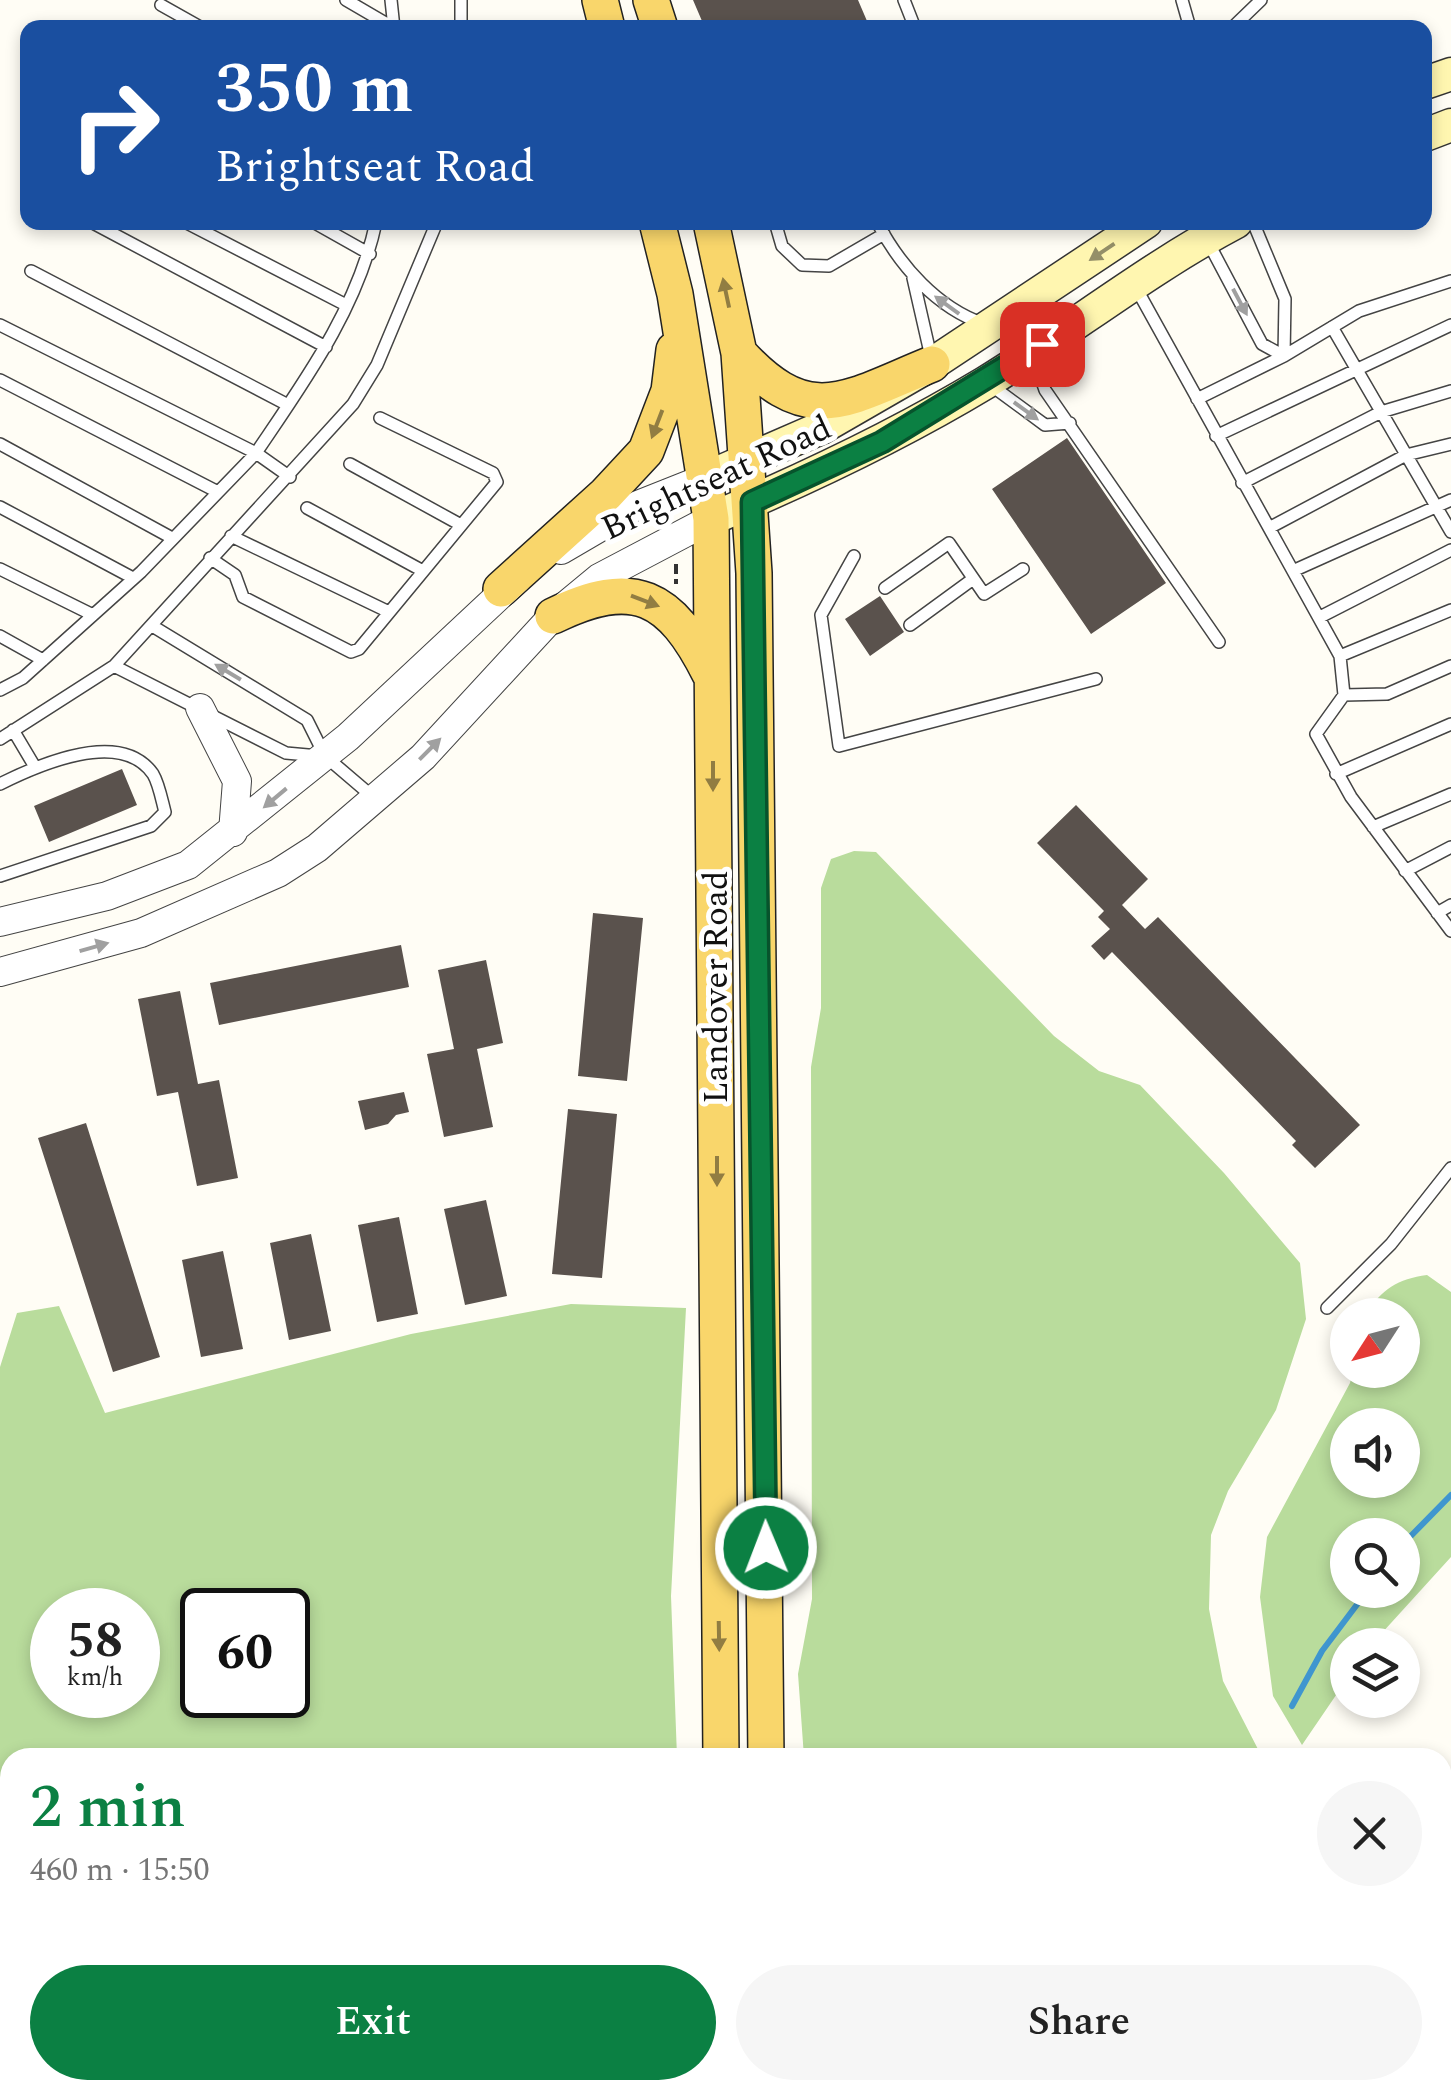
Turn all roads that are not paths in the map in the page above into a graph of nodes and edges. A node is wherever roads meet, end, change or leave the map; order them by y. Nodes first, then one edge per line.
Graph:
1 (346, 0) edge
2 (1261, 0) edge
3 (161, 5) dead end
4 (188, 20) edge
5 (380, 20) edge
6 (1240, 20) edge
7 (106, 230) edge
8 (201, 230) edge
9 (327, 230) edge
10 (374, 230) edge
11 (433, 230) edge
12 (659, 230) edge
13 (713, 230) edge
14 (777, 230) edge
15 (878, 230) edge
16 (882, 230) edge
17 (1134, 230) edge
18 (1223, 230) edge
19 (1229, 230) edge
20 (1230, 230) edge
21 (370, 254) junction
22 (31, 271) dead end
23 (912, 274) junction
24 (1451, 281) edge
25 (1133, 283) junction
26 (675, 294) junction
27 (346, 305) junction
28 (0, 325) edge
29 (1451, 325) edge
30 (989, 326) junction
31 (1332, 328) junction
32 (326, 348) junction
33 (1032, 352) junction
34 (739, 353) junction
35 (1284, 356) junction
36 (932, 364) junction
37 (1356, 368) junction
38 (0, 380) edge
39 (987, 382) junction
40 (1451, 391) edge
41 (1196, 399) junction
42 (288, 405) junction
43 (1381, 412) junction
44 (380, 418) dead end
45 (1070, 423) junction
46 (1216, 436) junction
47 (0, 444) edge
48 (1451, 444) edge
49 (256, 453) junction
50 (1406, 455) junction
51 (749, 459) junction
52 (350, 464) dead end
53 (290, 477) junction
54 (706, 478) junction
55 (1242, 483) junction
56 (216, 490) junction
57 (1451, 500) edge
58 (752, 502) junction
59 (1436, 506) junction
60 (0, 507) edge
61 (308, 508) dead end
62 (712, 519) junction
63 (461, 525) junction
64 (1270, 528) junction
65 (1451, 532) edge
66 (231, 536) junction
67 (172, 538) junction
68 (1451, 550) edge
69 (854, 556) dead end
70 (210, 558) junction
71 (0, 568) edge
72 (1022, 569) dead end
73 (1294, 570) junction
74 (423, 571) junction
75 (133, 578) junction
76 (973, 579) junction
77 (885, 588) dead end
78 (501, 590) junction
79 (1451, 610) edge
80 (389, 612) junction
81 (92, 615) junction
82 (554, 616) junction
83 (1320, 617) junction
84 (910, 624) dead end
85 (154, 627) junction
86 (0, 636) edge
87 (1219, 642) dead end
88 (1340, 656) junction
89 (43, 660) junction
90 (114, 666) junction
91 (1451, 666) edge
92 (713, 678) junction
93 (1096, 679) dead end
94 (0, 690) edge
95 (1344, 695) junction
96 (200, 708) junction
97 (1451, 724) edge
98 (13, 730) junction
99 (0, 739) edge
100 (325, 756) junction
101 (35, 767) junction
102 (1336, 774) junction
103 (0, 784) edge
104 (1451, 794) edge
105 (377, 800) junction
106 (1373, 827) junction
107 (233, 832) junction
108 (1451, 847) edge
109 (1405, 870) junction
110 (0, 876) edge
111 (1451, 905) edge
112 (1437, 913) junction
113 (0, 922) edge
114 (1451, 931) edge
115 (0, 972) edge
116 (1451, 1168) edge
117 (1326, 1308) dead end
118 (720, 1748) edge
119 (766, 1748) edge

1 - 5 lane
2 - 6 lane
3 - 4 lane
7 - 32 lane
8 - 27 lane
9 - 21 lane
10 - 21 lane
11 - 53 lane
12 - 26 main road, Landover Road
34 -> 13 main road, Landover Road
14 - 15 lane
16 - 23 lane
17 -> 30 main road, Brightseat Road
18 - 25 main road, Brightseat Road
19 -> 35 lane
20 - 35 lane
21 - 27 lane
22 - 42 lane
30 -> 23 lane
23 - 36 lane
24 - 31 lane
25 - 33 main road, Brightseat Road
25 - 41 lane
26 - 54 main road, Landover Road
26 -> 78 main road
27 - 32 lane
28 - 49 lane
29 - 37 lane
30 - 36 main road, Brightseat Road
31 - 35 lane
31 - 37 lane
32 - 42 lane
33 - 39 main road, Brightseat Road
33 - 45 lane
34 - 36 main road
34 - 51 main road, Landover Road
35 - 41 lane
36 - 51 main road, Brightseat Road
37 - 43 lane
37 - 46 lane
38 - 56 lane
39 -> 45 lane
39 - 58 main road, Brightseat Road
40 - 43 lane
41 - 46 lane
42 - 49 lane
43 - 50 lane
43 - 55 lane
44 - 63 lane
45 - 87 lane
46 - 55 lane
47 - 67 lane
48 - 50 lane
49 - 53 lane
49 - 56 lane
50 - 59 lane
50 - 64 lane
51 - 54 main road, Brightseat Road
51 - 58 main road, Landover Road
52 - 63 lane
53 - 66 lane
54 - 62 main road, Landover Road
54 - 78 street, Brightseat Road
55 - 64 lane
56 - 67 lane
57 - 59 lane
58 - 62 main road, Brightseat Road
58 - 119 main road, Landover Road
59 - 65 lane
59 - 73 lane
60 - 75 lane
61 - 74 lane
62 - 82 street, Brightseat Road
62 - 92 main road, Landover Road
63 - 74 lane
64 - 73 lane
66 - 70 lane
66 - 80 lane
67 - 75 lane
68 - 83 lane
69 - 93 lane
70 - 80 lane
70 - 85 lane
71 - 81 lane
72 - 76 lane
73 - 83 lane
74 - 80 lane
75 - 81 lane
76 - 77 lane
76 - 84 lane
78 - 100 street, Brightseat Road
79 - 88 lane
81 - 89 lane
82 -> 92 main road
105 -> 82 street, Brightseat Road
83 - 88 lane
85 - 90 lane
100 -> 85 lane
86 - 89 lane
88 - 95 lane
89 - 94 lane
90 - 96 lane
90 - 98 lane
91 - 95 lane
92 -> 118 main road, Landover Road
95 - 102 lane
96 - 100 lane
96 - 107 street
97 - 102 lane
98 - 99 lane
98 - 101 lane
100 - 105 lane
100 -> 107 street, Brightseat Road
101 - 103 lane
101 - 110 lane
102 - 106 lane
104 - 106 lane
115 -> 105 street, Brightseat Road
106 - 109 lane
107 - 113 street, Brightseat Road
108 - 109 lane
109 - 112 lane
111 - 112 lane
112 - 114 lane
116 - 117 lane

